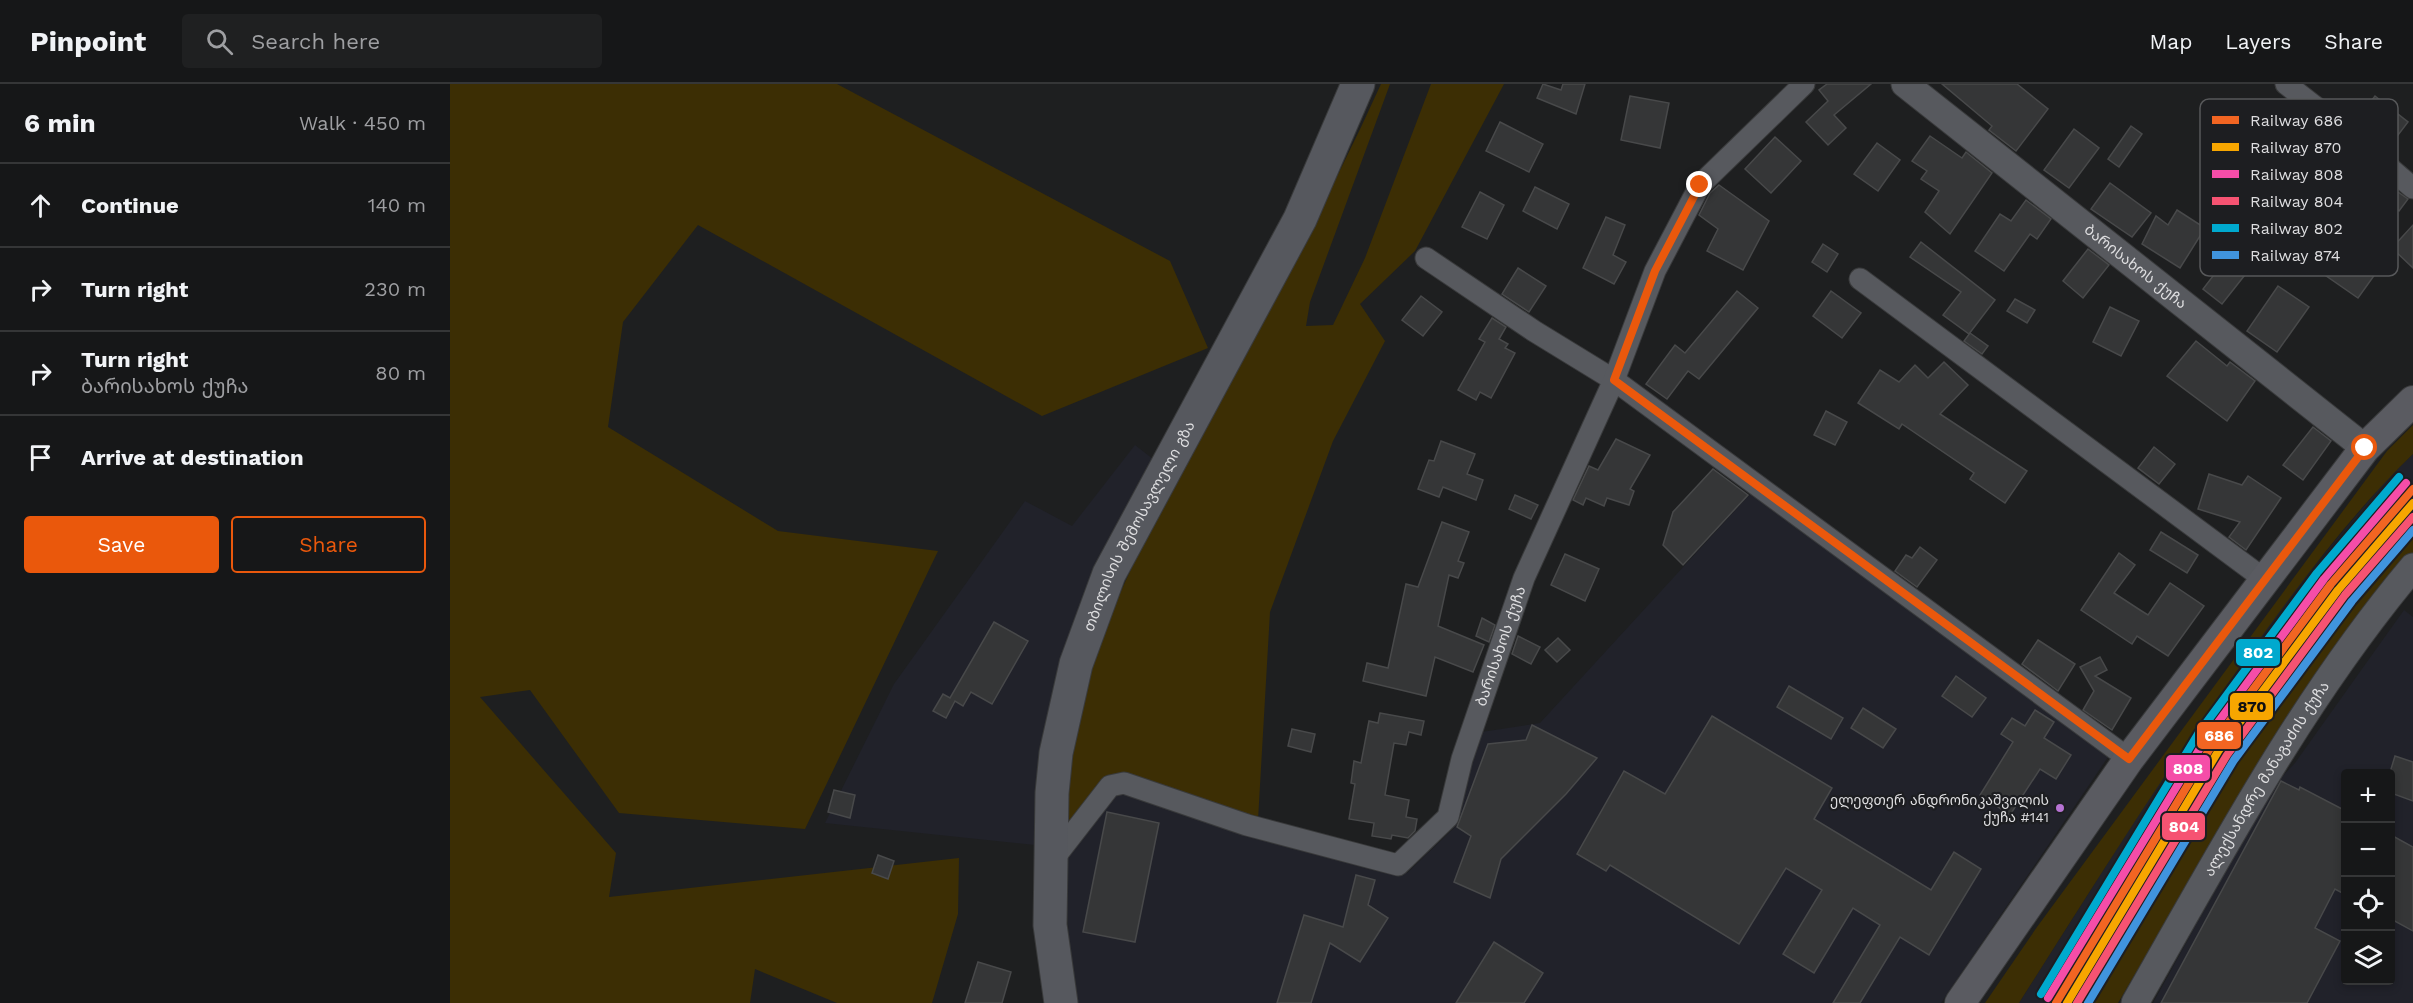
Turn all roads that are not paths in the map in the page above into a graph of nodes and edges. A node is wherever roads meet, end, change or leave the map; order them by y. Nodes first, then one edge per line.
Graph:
1 (1358, 84) edge
2 (1804, 84) edge
3 (1905, 84) edge
4 (2286, 84) edge
5 (2305, 99) edge
6 (2398, 175) edge
7 (2413, 188) edge
8 (1426, 258) dead end
9 (1860, 279) dead end
10 (1614, 380) junction
11 (2413, 401) edge
12 (2365, 448) junction
13 (2413, 567) edge
14 (2264, 579) junction
15 (2129, 759) junction
16 (1050, 864) junction
17 (1061, 1003) edge
18 (1960, 1003) edge
19 (2135, 1003) edge

1 - 16 highway, თბილისის შემოსავლელი გზა
2 - 10 street, ბარისახოს ქუჩა
3 - 12 street, ბარისახოს ქუჩა
4 - 5 street
6 - 7 street
8 - 10 street
9 - 14 street
10 - 15 street
10 - 16 street, ბარისახოს ქუჩა
11 - 12 main road
12 - 14 main road
13 - 19 street, ალექსანდრე მანაგაძის ქუჩა
14 - 15 main road
15 - 18 main road
16 - 17 highway, თბილისის შემოსავლელი გზა

